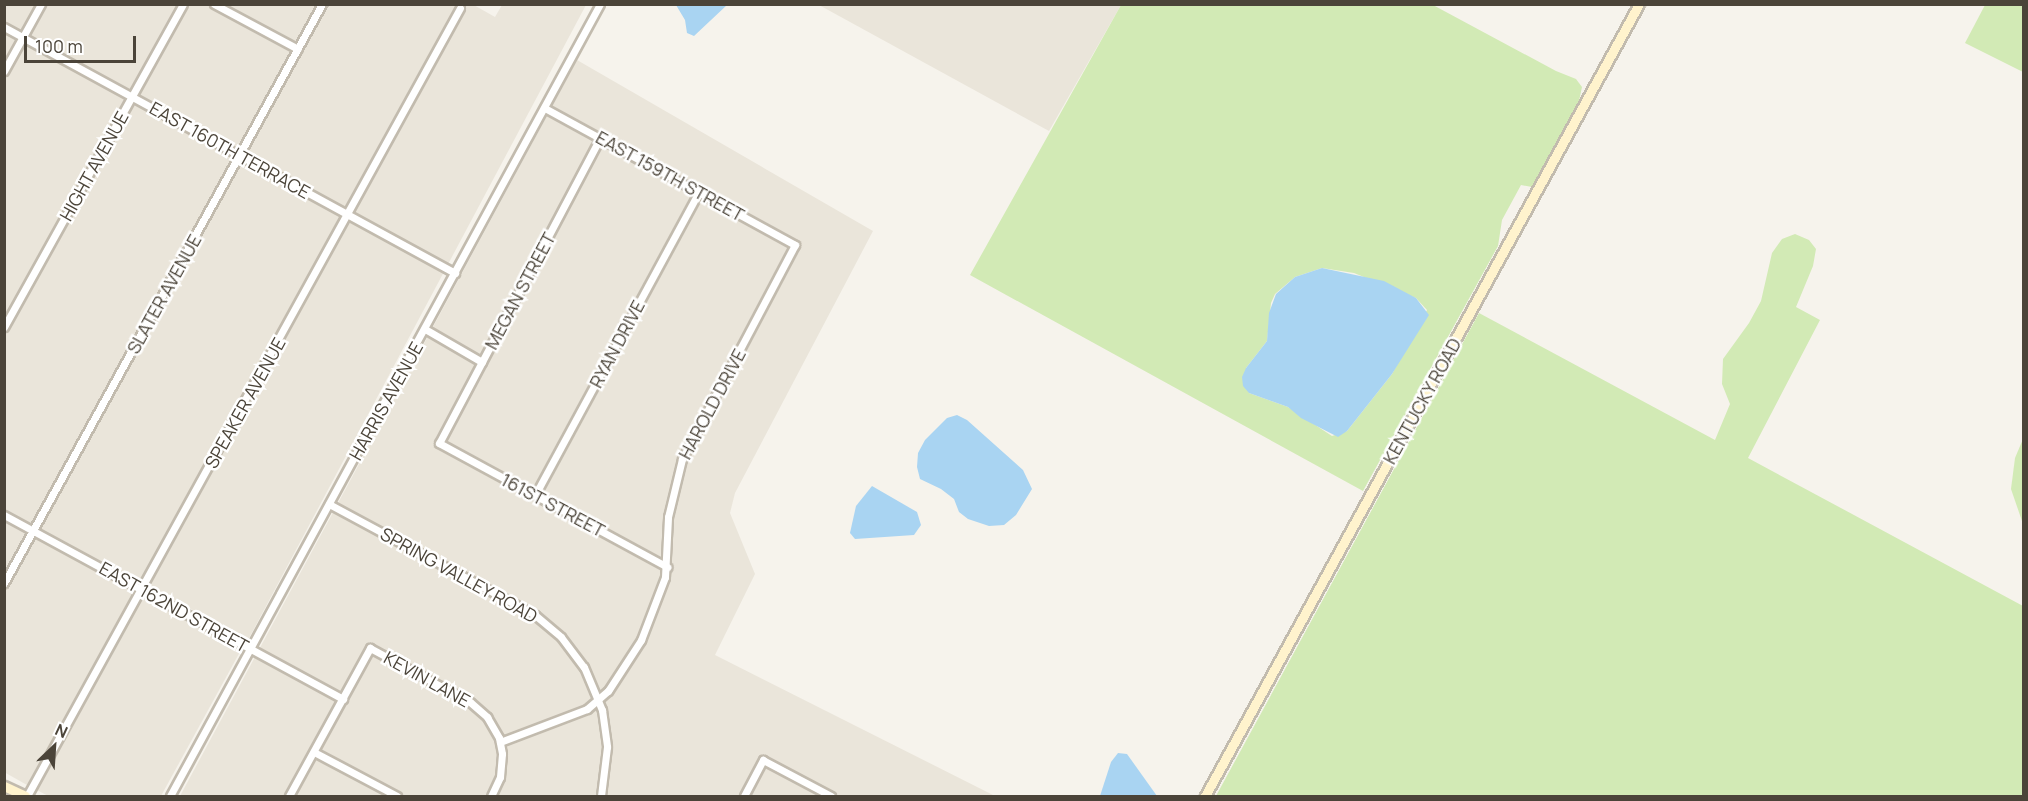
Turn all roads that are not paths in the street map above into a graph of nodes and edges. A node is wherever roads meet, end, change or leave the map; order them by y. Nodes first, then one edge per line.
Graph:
1 (41, 4) edge
2 (183, 4) edge
3 (214, 4) edge
4 (322, 4) edge
5 (600, 4) edge
6 (1639, 4) edge
7 (460, 8) dead end
8 (4, 27) edge
9 (23, 37) junction
10 (297, 50) junction
11 (4, 71) edge
12 (132, 96) junction
13 (545, 108) junction
14 (600, 138) junction
15 (240, 155) junction
16 (699, 192) junction
17 (348, 214) junction
18 (795, 244) joint
19 (455, 273) junction
20 (4, 327) edge
21 (424, 329) junction
22 (482, 362) junction
23 (439, 443) joint
24 (535, 495) junction
25 (329, 504) junction
26 (4, 515) edge
27 (34, 531) junction
28 (667, 567) junction
29 (4, 583) edge
30 (142, 590) junction
31 (251, 649) junction
32 (343, 699) junction
33 (599, 700) junction
34 (500, 742) junction
35 (314, 752) junction
36 (4, 786) edge
37 (26, 796) edge
38 (170, 796) edge
39 (289, 796) edge
40 (398, 796) edge
41 (491, 796) edge
42 (601, 796) edge
43 (744, 796) edge
44 (831, 796) edge
45 (1205, 796) edge

1 - 9 street
2 - 12 street, HIGHT AVENUE
3 - 10 street
4 - 10 street, SLATER AVENUE
5 - 13 street, HARRIS AVENUE
6 - 45 street, KENTUCKY ROAD
7 - 17 street, SPEAKER AVENUE
8 - 9 street, EAST 160TH TERRACE
9 - 11 street
9 - 12 street, EAST 160TH TERRACE
10 - 15 street, SLATER AVENUE
12 - 15 street, EAST 160TH TERRACE
12 - 20 street, HIGHT AVENUE
13 - 14 street, EAST 159TH STREET
13 - 19 street, HARRIS AVENUE
14 - 16 street, EAST 159TH STREET
14 - 22 street, MEGAN STREET
15 - 17 street, EAST 160TH TERRACE
15 - 27 street, SLATER AVENUE
16 - 18 street, EAST 159TH STREET
16 - 24 street, RYAN DRIVE
17 - 19 street, EAST 160TH TERRACE
17 - 30 street, SPEAKER AVENUE
18 - 28 street, HAROLD DRIVE
19 - 21 street, HARRIS AVENUE
21 - 22 street
21 - 25 street, HARRIS AVENUE
22 - 23 street, MEGAN STREET
23 - 24 street, 161ST STREET
24 - 28 street, 161ST STREET
25 - 31 street, HARRIS AVENUE
25 - 33 street, SPRING VALLEY ROAD
26 - 27 street, EAST 162ND STREET
27 - 29 street, SLATER AVENUE
27 - 30 street, EAST 162ND STREET
28 - 33 street, HAROLD DRIVE
30 - 31 street, EAST 162ND STREET
30 - 37 street, SPEAKER AVENUE
31 - 32 street, EAST 162ND STREET
31 - 38 street, HARRIS AVENUE
32 - 34 street, KEVIN LANE
32 - 35 street
33 - 34 street
33 - 42 street, SPRING VALLEY ROAD
34 - 41 street, KEVIN LANE
35 - 39 street
35 - 40 street
36 - 37 street
43 - 44 street

